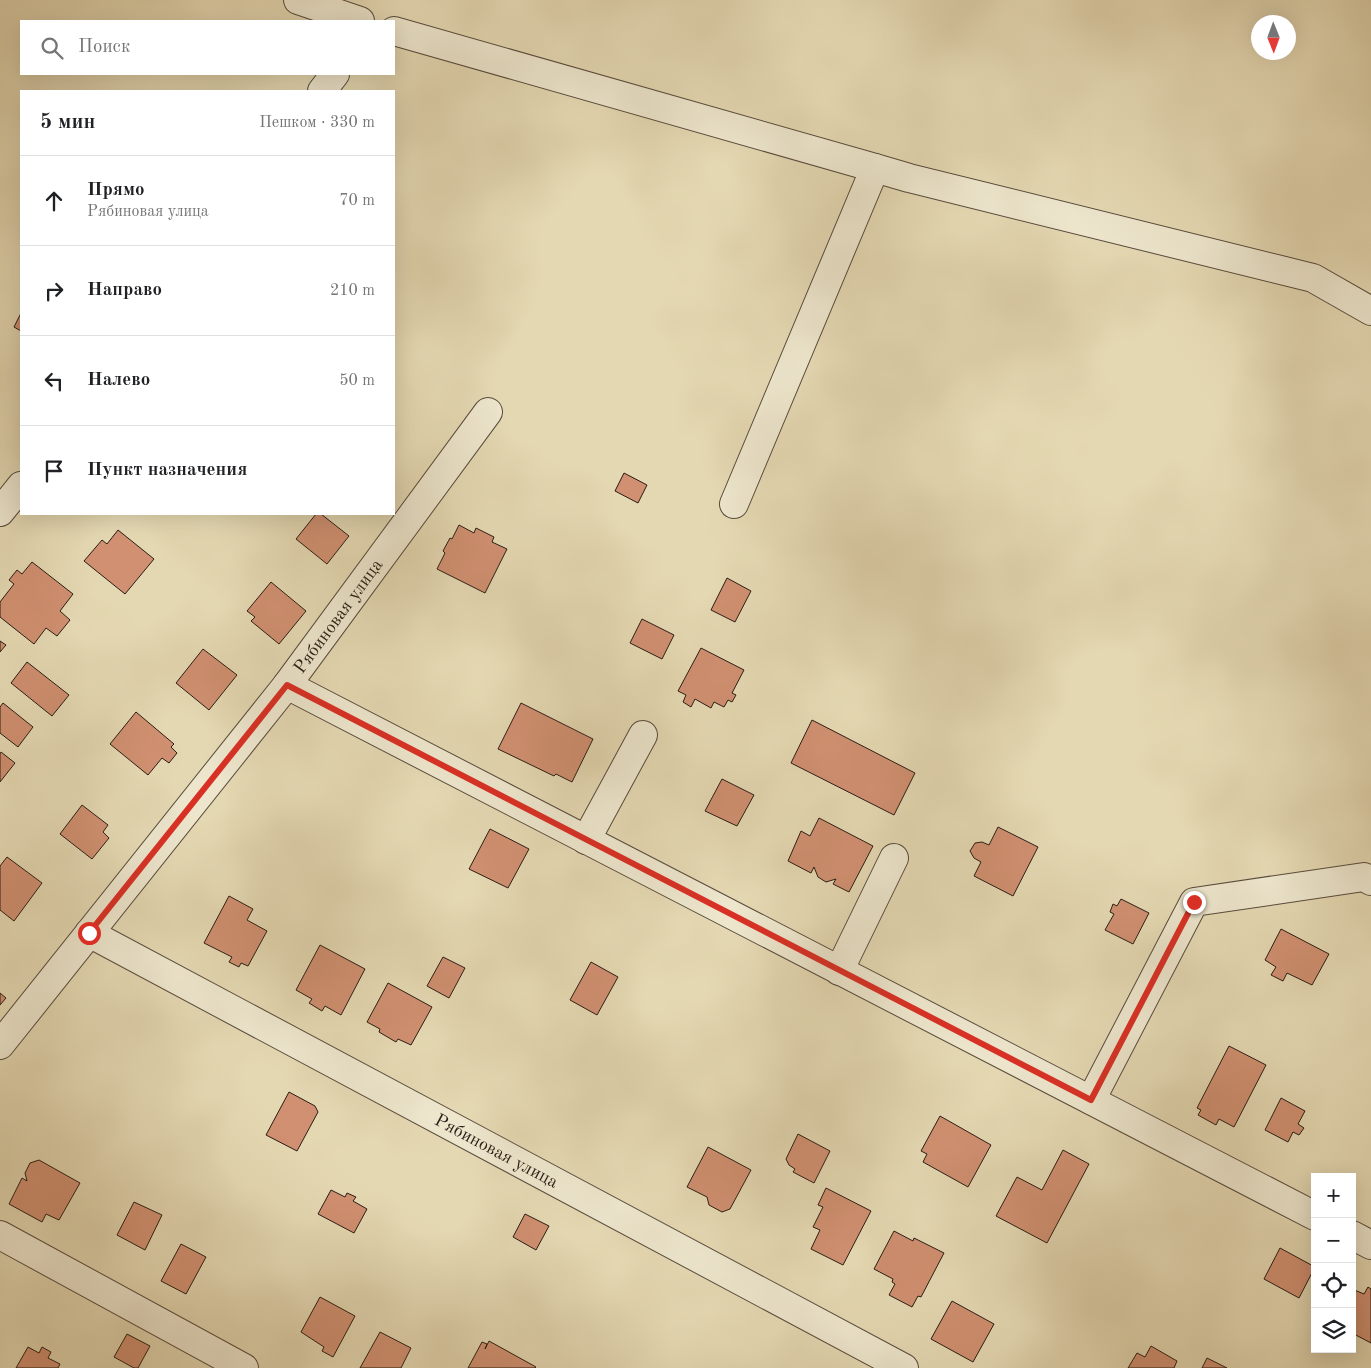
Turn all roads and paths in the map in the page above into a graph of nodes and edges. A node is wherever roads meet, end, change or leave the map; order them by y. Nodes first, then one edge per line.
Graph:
1 (298, 0) edge
2 (357, 20) edge
3 (395, 31) edge
4 (333, 75) edge
5 (323, 90) edge
6 (875, 168) junction
7 (1371, 311) edge
8 (488, 412) dead end
9 (20, 487) edge
10 (734, 504) dead end
11 (0, 512) edge
12 (287, 685) junction
13 (643, 735) dead end
14 (586, 840) junction
15 (894, 858) dead end
16 (1371, 881) edge
17 (89, 933) junction
18 (839, 971) junction
19 (0, 1045) edge
20 (1091, 1100) junction
21 (1311, 1214) edge
22 (0, 1235) edge
23 (1356, 1237) edge
24 (1371, 1245) edge
25 (244, 1368) edge
26 (904, 1368) edge

1 - 2 street
3 - 6 street
4 - 5 street
6 - 7 street
6 - 10 street
8 - 12 street, Рябиновая улица
9 - 11 street
12 - 14 street
12 - 17 street, Рябиновая улица
13 - 14 street
14 - 18 street
15 - 18 street
16 - 20 street
17 - 19 street, Рябиновая улица
17 - 26 street, Рябиновая улица
18 - 20 street
20 - 21 street
22 - 25 street
23 - 24 street

